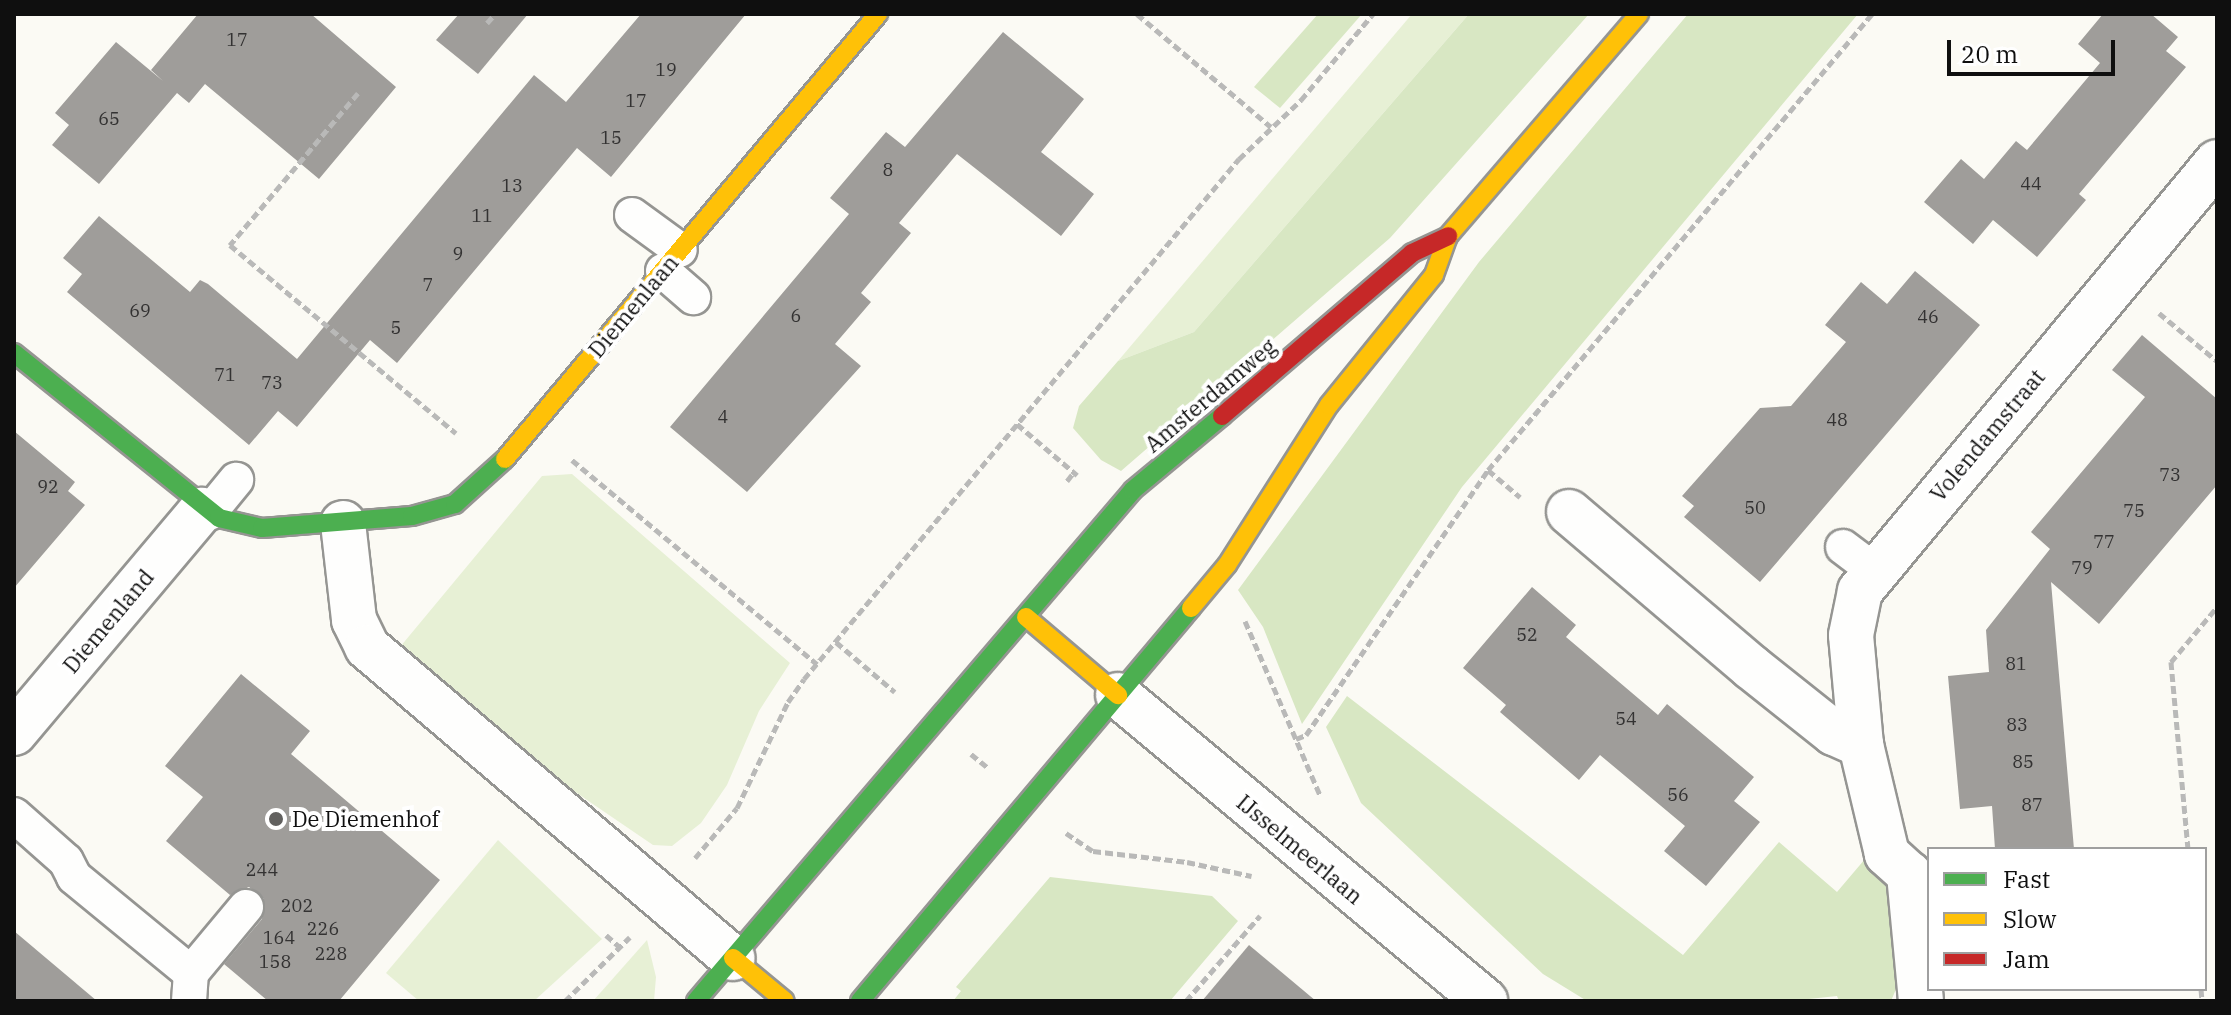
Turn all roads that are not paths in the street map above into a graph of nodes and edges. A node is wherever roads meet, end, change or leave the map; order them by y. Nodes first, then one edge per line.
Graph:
1 (878, 14) edge
2 (1639, 14) edge
3 (2217, 162) edge
4 (632, 215) dead end
5 (1448, 236) junction
6 (672, 260) junction
7 (693, 297) dead end
8 (14, 353) edge
9 (236, 480) dead end
10 (1549, 508) road end
11 (206, 512) junction
12 (343, 523) junction
13 (1026, 617) junction
14 (1118, 695) junction
15 (14, 733) edge
16 (1861, 745) junction
17 (14, 815) edge
18 (246, 907) dead end
19 (733, 958) junction
20 (190, 987) edge
21 (696, 1001) edge
22 (785, 1001) edge
23 (860, 1001) edge
24 (1485, 1001) edge
25 (1921, 1001) edge

1 - 6 main road, Diemenlaan
2 - 5 main road, Amsterdamweg
3 - 16 street, Volendamstraat
4 - 6 lane
5 - 13 main road, Amsterdamweg
5 - 14 main road, Amsterdamweg
6 - 7 lane
6 - 12 main road, Diemenlaan
8 - 11 main road, Diemenlaan
9 - 11 lane
10 - 16 street
11 - 12 main road, Diemenlaan
11 - 15 street, Diemenland
12 - 19 street
13 - 14 main road
13 - 19 main road, Amsterdamweg
14 - 23 main road, Amsterdamweg
14 - 24 street, IJsselmeerlaan
16 - 25 street, Volendamstraat
17 - 20 lane
18 - 20 lane
19 - 21 main road, Amsterdamweg
19 - 22 main road

